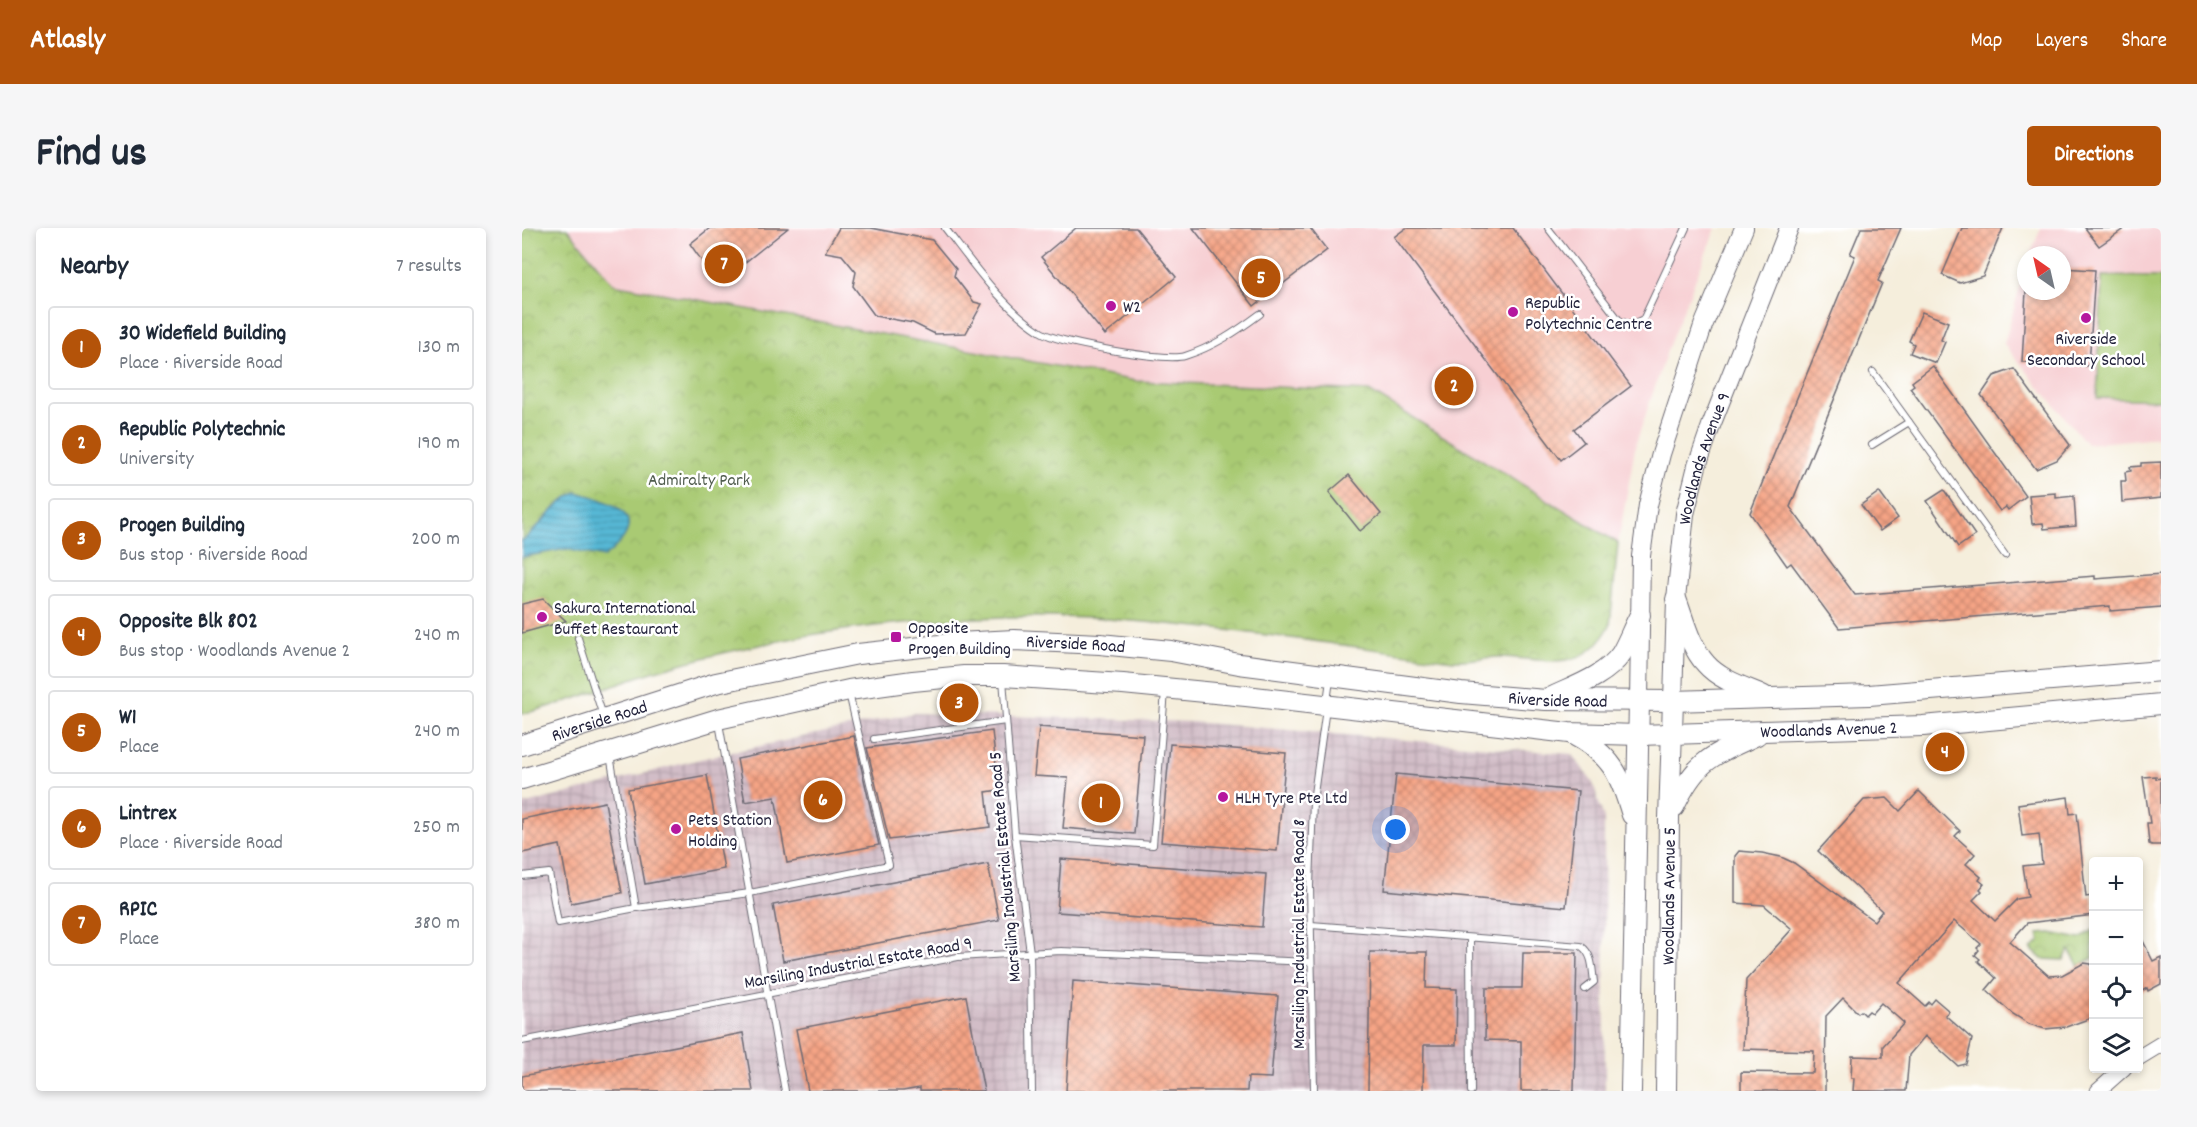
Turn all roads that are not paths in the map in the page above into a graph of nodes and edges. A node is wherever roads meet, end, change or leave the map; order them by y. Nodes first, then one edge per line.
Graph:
1 (945, 228) edge
2 (1548, 228) edge
3 (1686, 228) edge
4 (1744, 228) edge
5 (1789, 228) edge
6 (1260, 314) dead end
7 (1873, 372) dead end
8 (1909, 422) junction
9 (1872, 445) dead end
10 (2005, 555) dead end
11 (1676, 599) junction
12 (1640, 615) junction
13 (578, 638) dead end
14 (2161, 671) edge
15 (1003, 675) junction
16 (1331, 676) junction
17 (1165, 689) junction
18 (849, 690) junction
19 (1771, 699) junction
20 (1546, 700) junction
21 (1673, 701) junction
22 (1639, 702) junction
23 (2161, 704) edge
24 (1326, 706) junction
25 (604, 719) junction
26 (718, 719) junction
27 (1006, 721) junction
28 (1765, 731) junction
29 (1569, 733) junction
30 (1639, 735) junction
31 (1672, 735) junction
32 (874, 739) dead end
33 (522, 745) edge
34 (610, 751) junction
35 (522, 779) edge
36 (1669, 818) junction
37 (1638, 832) junction
38 (1015, 835) junction
39 (522, 876) edge
40 (750, 893) junction
41 (636, 908) junction
42 (1311, 925) junction
43 (1470, 938) junction
44 (1030, 953) junction
45 (1311, 962) junction
46 (1585, 989) dead end
47 (769, 993) junction
48 (522, 1041) edge
49 (2161, 1044) edge
50 (2143, 1055) edge
51 (2118, 1073) edge
52 (785, 1091) edge
53 (1032, 1091) edge
54 (1314, 1091) edge
55 (1471, 1091) edge
56 (1631, 1091) edge
57 (1666, 1091) edge
58 (2098, 1091) edge

1 - 6 lane
2 - 3 lane
4 - 12 main road
5 - 11 main road, Woodlands Avenue 9
7 - 8 lane
8 - 9 lane
8 - 10 lane
11 - 19 main road
11 - 21 main road, Woodlands Avenue 9
12 - 20 main road
12 - 22 main road
13 - 25 lane
14 - 19 main road, Woodlands Avenue 2
15 - 17 main road, Riverside Road
15 - 18 main road, Riverside Road
15 - 27 lane, Marsiling Industrial Estate Road 5
16 - 20 main road, Riverside Road
16 - 24 lane, Marsiling Industrial Estate Road 8
16 - 25 main road, Riverside Road
17 - 24 main road, Riverside Road
17 - 38 lane
18 - 26 main road, Riverside Road
18 - 40 lane
19 - 21 main road, Woodlands Avenue 2
20 - 22 main road, Riverside Road
21 - 22 main road, Woodlands Avenue 2
21 - 31 main road, Woodlands Avenue 5
22 - 30 main road, Woodlands Avenue 5
23 - 28 main road, Woodlands Avenue 2
24 - 29 main road, Riverside Road
24 - 42 lane, Marsiling Industrial Estate Road 8
25 - 33 main road, Riverside Road
26 - 34 main road, Riverside Road
26 - 40 lane
27 - 32 lane
27 - 38 lane, Marsiling Industrial Estate Road 5
28 - 31 main road, Woodlands Avenue 2
28 - 36 main road
29 - 30 main road, Riverside Road
29 - 37 main road
30 - 31 main road, Woodlands Avenue 2
30 - 37 main road, Woodlands Avenue 5
31 - 36 main road, Woodlands Avenue 5
34 - 35 main road, Riverside Road
34 - 41 lane
36 - 57 main road, Woodlands Avenue 5
37 - 56 main road, Woodlands Avenue 5
38 - 44 lane, Marsiling Industrial Estate Road 5
39 - 41 lane
40 - 41 lane
40 - 47 lane
42 - 43 lane
42 - 45 lane, Marsiling Industrial Estate Road 8
43 - 46 lane
43 - 55 lane
44 - 45 lane, Marsiling Industrial Estate Road 9
44 - 47 lane, Marsiling Industrial Estate Road 9
44 - 53 lane, Marsiling Industrial Estate Road 5
45 - 54 lane, Marsiling Industrial Estate Road 8
47 - 48 lane, Marsiling Industrial Estate Road 9
47 - 52 lane
49 - 50 street
51 - 58 street

